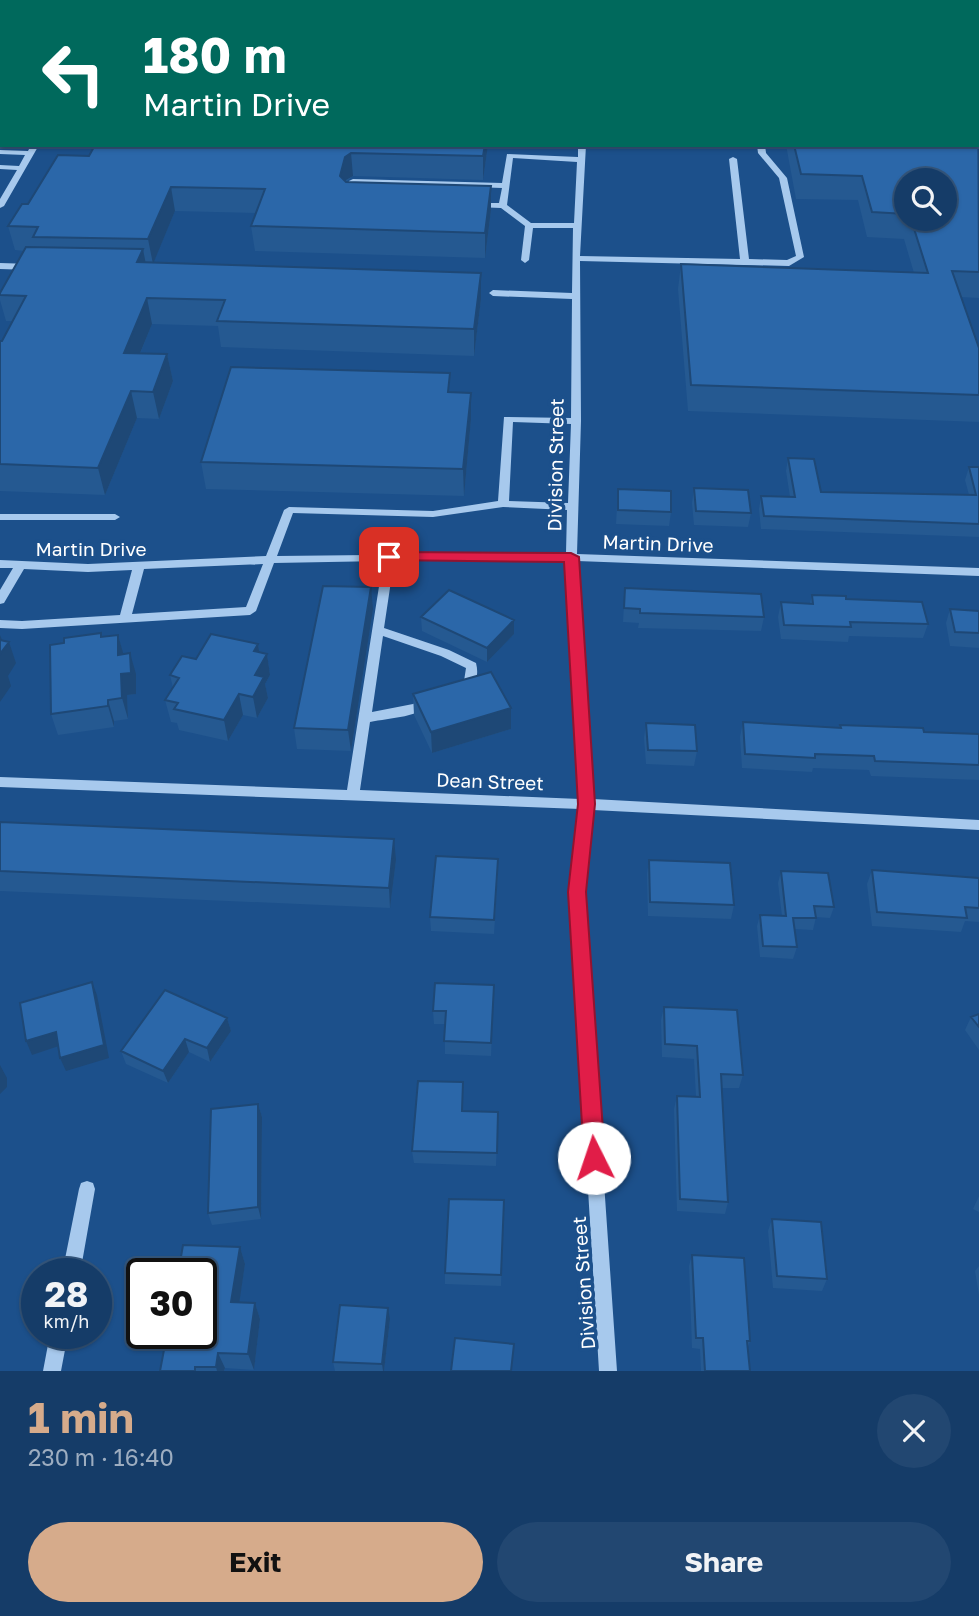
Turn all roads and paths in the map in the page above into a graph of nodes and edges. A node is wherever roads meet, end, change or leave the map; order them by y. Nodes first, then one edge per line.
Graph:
1 (582, 147) edge
2 (761, 147) edge
3 (33, 149) edge
4 (0, 152) edge
5 (733, 159) dead end
6 (582, 160) junction
7 (0, 167) edge
8 (22, 168) junction
9 (506, 186) junction
10 (361, 201) edge
11 (464, 205) edge
12 (0, 206) edge
13 (503, 206) junction
14 (529, 225) junction
15 (578, 226) junction
16 (576, 258) junction
17 (525, 260) dead end
18 (745, 262) junction
19 (46, 267) edge
20 (2, 269) edge
21 (493, 293) dead end
22 (575, 296) junction
23 (576, 421) junction
24 (503, 504) junction
25 (573, 507) junction
26 (0, 517) edge
27 (115, 517) dead end
28 (389, 557) junction
29 (571, 557) junction
30 (270, 562) junction
31 (0, 564) edge
32 (21, 565) junction
33 (139, 566) junction
34 (979, 572) edge
35 (0, 600) edge
36 (125, 618) junction
37 (0, 624) edge
38 (378, 630) junction
39 (365, 718) junction
40 (0, 782) edge
41 (353, 795) junction
42 (587, 804) junction
43 (979, 825) edge
44 (87, 1189) dead end
45 (74, 1258) edge
46 (56, 1349) edge
47 (52, 1371) edge
48 (608, 1371) edge

1 - 6 street, Division Street
2 - 18 street
3 - 4 street
3 - 8 street
5 - 18 street
6 - 9 street
6 - 15 street, Division Street
7 - 8 street
8 - 12 street
9 - 10 street
9 - 13 street
11 - 13 street
13 - 14 street
14 - 15 street
14 - 17 street
15 - 16 street, Division Street
16 - 18 street
16 - 22 street, Division Street
19 - 20 street
21 - 22 street
22 - 23 street, Division Street
23 - 24 street
23 - 25 street, Division Street
24 - 25 street
24 - 30 street
25 - 29 street, Division Street
26 - 27 street
28 - 29 street, Martin Drive
28 - 30 street, Martin Drive
28 - 38 street
29 - 34 street, Martin Drive
29 - 42 street, Division Street
30 - 33 street, Martin Drive
30 - 36 street
31 - 32 street, Martin Drive
32 - 33 street, Martin Drive
32 - 35 street
33 - 36 street
36 - 37 street
38 - 39 street
38 - 39 street
39 - 41 street
40 - 41 street, Dean Street
41 - 42 street, Dean Street
42 - 43 street, Dean Street
42 - 48 street, Division Street
44 - 45 street
46 - 47 street

